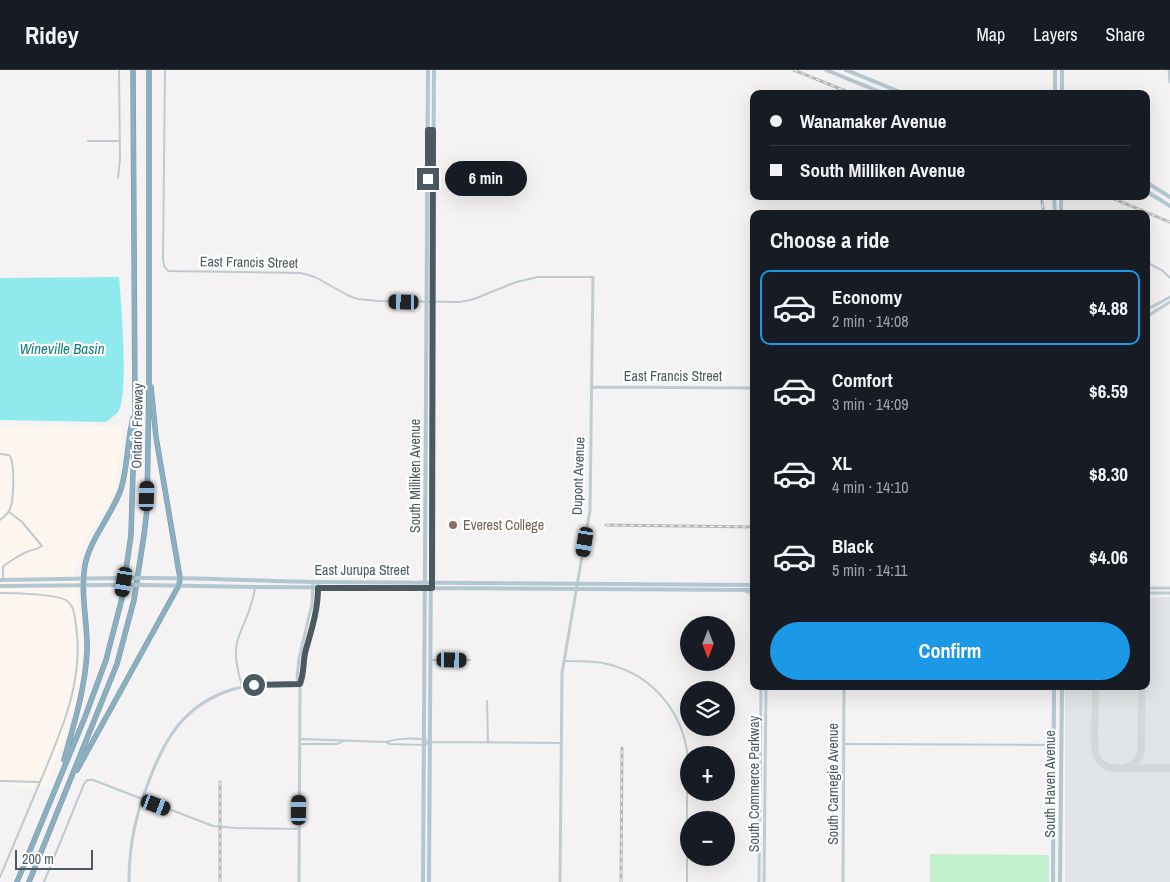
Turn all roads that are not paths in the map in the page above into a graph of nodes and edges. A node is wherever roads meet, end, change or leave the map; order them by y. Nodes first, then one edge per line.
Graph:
1 (119, 70) edge
2 (133, 70) edge
3 (150, 70) edge
4 (165, 70) edge
5 (428, 70) edge
6 (434, 70) edge
7 (826, 70) edge
8 (846, 70) edge
9 (1055, 70) edge
10 (1062, 70) edge
11 (1169, 70) edge
12 (1170, 82) edge
13 (875, 90) edge
14 (896, 90) edge
15 (1055, 90) edge
16 (1062, 90) edge
17 (428, 130) junction
18 (433, 130) junction
19 (88, 141) dead end
20 (120, 141) junction
21 (118, 178) dead end
22 (1150, 184) edge
23 (1150, 194) edge
24 (1170, 197) edge
25 (1170, 206) edge
26 (1150, 264) edge
27 (594, 277) joint
28 (1170, 278) edge
29 (1170, 296) edge
30 (427, 302) junction
31 (433, 302) junction
32 (1170, 302) edge
33 (1150, 308) edge
34 (1150, 314) edge
35 (149, 380) junction
36 (592, 387) junction
37 (750, 388) edge
38 (134, 409) junction
39 (0, 454) edge
40 (9, 512) junction
41 (0, 520) edge
42 (84, 578) junction
43 (180, 578) junction
44 (1, 580) edge
45 (425, 581) junction
46 (432, 581) junction
47 (315, 582) junction
48 (578, 584) junction
49 (83, 585) junction
50 (179, 585) junction
51 (750, 585) edge
52 (0, 586) edge
53 (255, 587) junction
54 (313, 588) junction
55 (318, 588) junction
56 (425, 588) junction
57 (432, 588) junction
58 (1150, 588) edge
59 (1170, 588) edge
60 (577, 589) junction
61 (742, 590) junction
62 (750, 590) edge
63 (0, 593) edge
64 (750, 593) edge
65 (1150, 593) edge
66 (1170, 594) edge
67 (430, 660) junction
68 (470, 660) dead end
69 (564, 661) junction
70 (300, 684) junction
71 (242, 687) junction
72 (761, 690) edge
73 (766, 690) edge
74 (844, 690) edge
75 (1054, 690) edge
76 (1062, 690) edge
77 (488, 701) dead end
78 (300, 739) junction
79 (343, 742) junction
80 (386, 742) junction
81 (424, 742) junction
82 (430, 742) junction
83 (488, 743) junction
84 (561, 743) junction
85 (300, 744) junction
86 (844, 744) junction
87 (1054, 745) junction
88 (60, 778) junction
89 (0, 782) edge
90 (40, 782) junction
91 (70, 782) junction
92 (142, 799) junction
93 (299, 829) junction
94 (0, 877) edge
95 (17, 882) edge
96 (29, 882) edge
97 (44, 882) edge
98 (128, 882) edge
99 (298, 882) edge
100 (423, 882) edge
101 (429, 882) edge
102 (560, 882) edge
103 (687, 882) edge
104 (759, 882) edge
105 (764, 882) edge
106 (843, 882) edge
107 (1053, 882) edge
108 (1060, 882) edge

1 - 20 street
2 - 38 highway, Ontario Freeway
3 - 35 highway, Ontario Freeway
4 - 30 street, East Francis Street
5 - 17 main road, South Milliken Avenue
6 - 18 main road, South Milliken Avenue
7 - 13 main road
8 - 14 main road
9 - 15 main road
10 - 16 main road
11 - 12 street
17 - 18 main road
17 - 30 main road, South Milliken Avenue
18 - 31 main road, South Milliken Avenue
19 - 20 street
20 - 21 street
22 - 24 main road
23 - 25 main road
26 - 28 street
27 - 31 street, East Francis Street
27 - 36 street, Dupont Avenue
29 - 33 street
30 - 31 street, East Francis Street
30 - 45 main road, South Milliken Avenue
31 - 46 main road, South Milliken Avenue
32 - 34 street
35 - 43 highway
35 - 91 highway, Ontario Freeway
36 - 37 street, East Francis Street
36 - 48 street, Dupont Avenue
38 - 42 highway
38 - 88 highway, Ontario Freeway
39 - 40 street
40 - 41 street
40 - 44 street
42 - 43 main road, East Jurupa Street, bridge
42 - 44 main road, East Jurupa Street
42 - 49 highway
43 - 47 main road, East Jurupa Street
43 - 50 highway
45 - 46 main road, East Jurupa Street
45 - 47 main road, East Jurupa Street
45 - 56 main road, South Milliken Avenue
46 - 48 main road, East Jurupa Street
46 - 57 main road, South Milliken Avenue
47 - 54 street
47 - 55 street
48 - 51 main road, East Jurupa Street
48 - 60 street, Dupont Avenue
49 - 50 main road, East Jurupa Street, bridge
49 - 52 main road, East Jurupa Street
49 - 88 highway
50 - 53 main road, East Jurupa Street
50 - 91 highway
53 - 54 main road, East Jurupa Street
53 - 71 street
54 - 55 main road, East Jurupa Street
54 - 70 street
55 - 56 main road, East Jurupa Street
55 - 70 street
56 - 57 main road, East Jurupa Street
56 - 81 main road, South Milliken Avenue
57 - 60 main road, East Jurupa Street
57 - 67 main road, South Milliken Avenue
58 - 59 street
60 - 61 main road, East Jurupa Street
60 - 69 street, Dupont Avenue
61 - 62 main road, East Jurupa Street
61 - 64 street
63 - 90 street
65 - 66 street
67 - 68 street
67 - 82 main road, South Milliken Avenue
69 - 84 street, Dupont Avenue
69 - 103 street
70 - 71 street
70 - 78 street
71 - 92 street
72 - 104 street, South Commerce Parkway
73 - 105 street, South Commerce Parkway
74 - 86 street, South Carnegie Avenue
75 - 87 main road, South Haven Avenue
76 - 108 main road, South Haven Avenue
77 - 83 street
78 - 79 street
78 - 85 street
79 - 80 street
79 - 85 street
80 - 81 street
80 - 81 street
81 - 82 street
81 - 100 main road, South Milliken Avenue
82 - 83 street
82 - 101 main road, South Milliken Avenue
83 - 84 street
84 - 102 street, Dupont Avenue
85 - 93 street
86 - 87 street
86 - 106 street, South Carnegie Avenue
87 - 107 main road, South Haven Avenue
88 - 95 highway, Ontario Freeway
89 - 90 street
90 - 94 street
91 - 96 highway, Ontario Freeway
92 - 93 street
92 - 97 street
92 - 98 street
93 - 99 street

